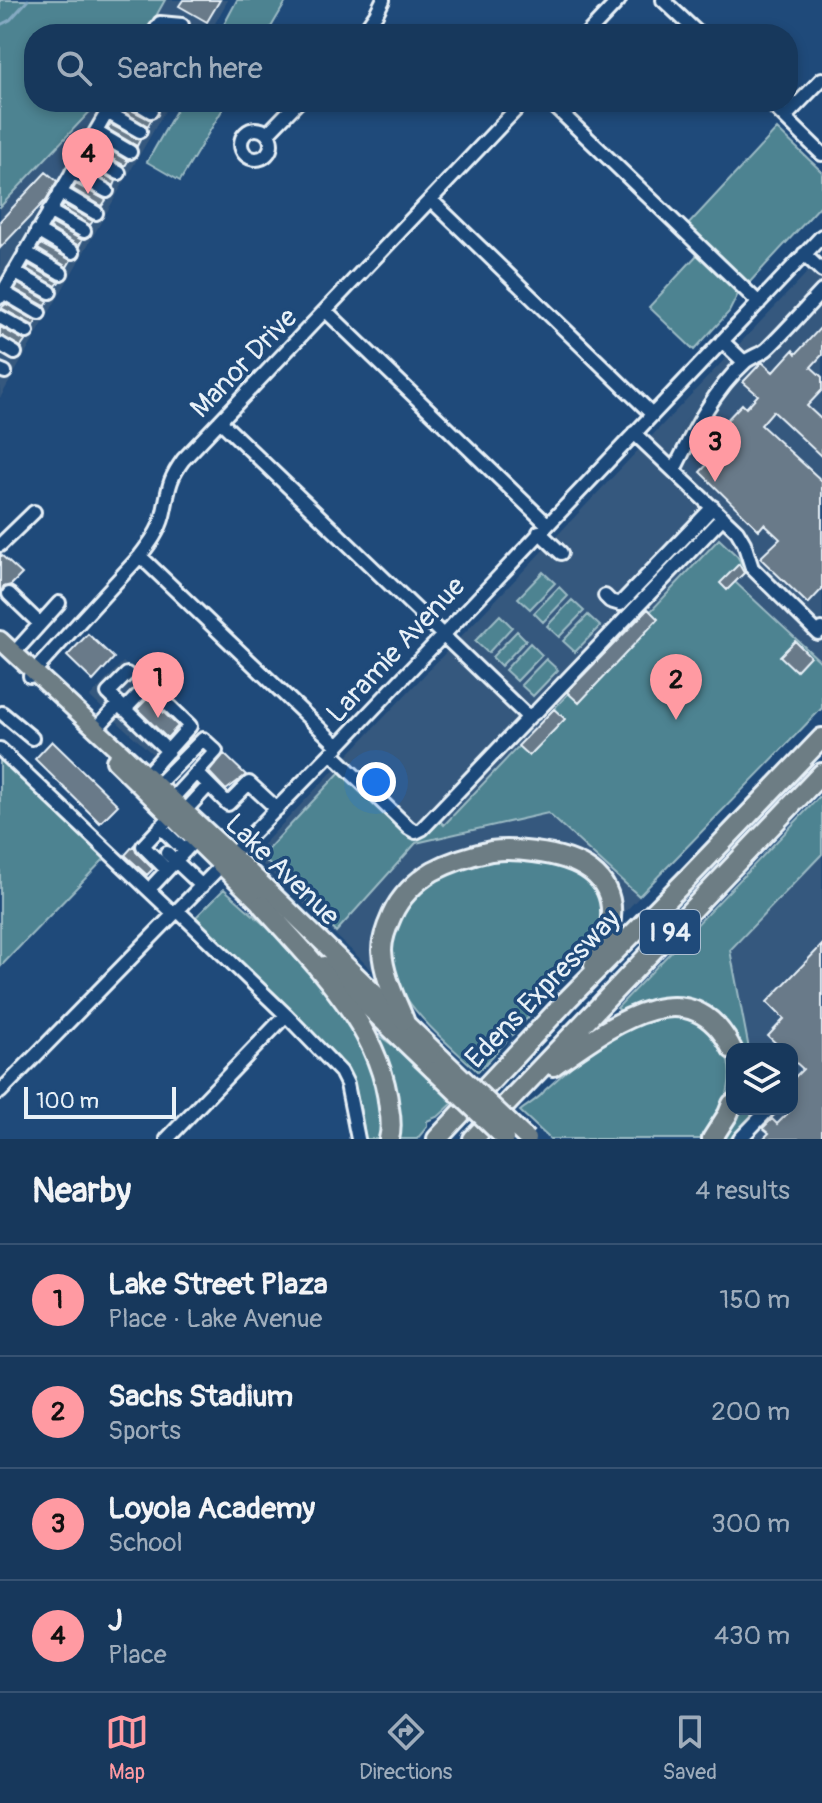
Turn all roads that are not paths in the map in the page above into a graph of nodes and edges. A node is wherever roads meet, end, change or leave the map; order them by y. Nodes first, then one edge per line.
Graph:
1 (383, 0) edge
2 (619, 0) edge
3 (672, 3) edge
4 (369, 24) edge
5 (596, 24) edge
6 (690, 24) edge
7 (822, 79) edge
8 (798, 104) edge
9 (107, 112) edge
10 (116, 112) edge
11 (288, 112) edge
12 (514, 112) edge
13 (560, 112) edge
14 (780, 112) edge
15 (790, 112) edge
16 (785, 117) junction
17 (140, 131) dead end
18 (96, 132) junction
19 (267, 134) dead end
20 (130, 152) dead end
21 (83, 153) junction
22 (822, 154) edge
23 (72, 172) junction
24 (119, 173) dead end
25 (107, 191) dead end
26 (60, 192) junction
27 (431, 200) junction
28 (49, 211) junction
29 (96, 213) dead end
30 (37, 231) junction
31 (84, 231) dead end
32 (822, 236) edge
33 (25, 252) junction
34 (73, 252) dead end
35 (804, 254) junction
36 (822, 271) edge
37 (14, 272) junction
38 (61, 273) dead end
39 (822, 291) edge
40 (50, 292) dead end
41 (1, 294) edge
42 (759, 303) junction
43 (326, 311) junction
44 (39, 313) dead end
45 (0, 317) edge
46 (27, 332) dead end
47 (722, 341) junction
48 (0, 344) edge
49 (15, 353) dead end
50 (744, 362) junction
51 (652, 414) junction
52 (220, 421) junction
53 (634, 433) junction
54 (674, 470) junction
55 (34, 512) dead end
56 (718, 512) junction
57 (543, 528) junction
58 (0, 545) edge
59 (561, 553) dead end
60 (140, 556) junction
61 (9, 594) dead end
62 (59, 603) dead end
63 (626, 618) junction
64 (38, 626) junction
65 (822, 629) edge
66 (442, 634) junction
67 (5, 645) edge
68 (56, 648) junction
69 (32, 674) junction
70 (127, 674) dead end
71 (122, 707) junction
72 (2, 713) dead end
73 (530, 716) junction
74 (96, 729) junction
75 (32, 738) dead end
76 (822, 738) edge
77 (0, 749) edge
78 (334, 749) junction
79 (168, 751) junction
80 (822, 773) edge
81 (151, 780) junction
82 (277, 809) junction
83 (172, 813) junction
84 (171, 851) junction
85 (227, 860) junction
86 (154, 884) dead end
87 (202, 886) junction
88 (262, 905) junction
89 (176, 912) junction
90 (586, 980) junction
91 (286, 1015) junction
92 (404, 1020) junction
93 (728, 1043) edge
94 (438, 1064) junction
95 (0, 1070) edge
96 (12, 1080) junction
97 (518, 1091) junction
98 (0, 1092) edge
99 (727, 1115) edge
100 (763, 1115) edge
101 (167, 1139) edge
102 (358, 1139) edge
103 (389, 1139) edge
104 (437, 1139) edge
105 (473, 1139) edge
106 (505, 1139) edge
107 (527, 1139) edge
108 (712, 1139) edge
109 (740, 1139) edge

1 - 4 street
2 - 5 street
3 - 6 street
7 - 8 street
9 - 18 street
10 - 17 street
11 - 19 street
12 - 27 street, Manor Drive
13 - 42 street
14 - 16 street
15 - 16 street
16 - 22 street
18 - 20 street
18 - 21 street
21 - 23 street
21 - 24 street
23 - 25 street
23 - 26 street
26 - 28 street
26 - 29 street
27 - 43 street, Manor Drive
27 - 51 street
28 - 30 street
28 - 31 street
30 - 33 street
30 - 34 street
32 - 35 street, Laramie Avenue
33 - 37 street
33 - 38 street
35 - 36 street
35 - 42 street, Laramie Avenue
37 - 40 street
37 - 41 street
39 - 50 street
41 - 44 street
42 - 47 street, Laramie Avenue
43 - 52 street, Manor Drive
43 - 57 street
45 - 46 street
47 - 50 street
47 - 51 street, Laramie Avenue
48 - 49 street
50 - 54 street
51 - 53 street, Laramie Avenue
52 - 60 street, Manor Drive
52 - 66 street
53 - 54 street
53 - 57 street, Laramie Avenue
54 - 56 street
55 - 58 street
56 - 63 street
56 - 63 street
56 - 65 street
57 - 59 street
57 - 66 street, Laramie Avenue
60 - 68 street, Manor Drive
60 - 78 street
61 - 64 street
62 - 64 street
63 - 73 street
64 - 67 street
64 - 68 street
66 - 73 street
66 - 78 street, Laramie Avenue
67 - 69 main road, Lake Avenue
68 - 69 street, Manor Drive
69 - 74 main road, Lake Avenue
69 - 83 main road, Lake Avenue
70 - 71 street
71 - 74 street
71 - 79 street
71 - 79 street
72 - 75 street
73 - 78 street
74 - 81 main road, Lake Avenue
76 - 90 highway, Edens Expressway / I 94
77 - 89 street
78 - 82 street, Laramie Avenue
79 - 81 street
80 - 97 highway, Edens Expressway / I 94
81 - 83 main road, Lake Avenue
81 - 83 street
82 - 83 street
82 - 85 street, Laramie Avenue
83 - 84 main road, Lake Avenue
83 - 84 street
83 - 85 main road, Lake Avenue
84 - 85 main road, Lake Avenue
84 - 86 street
84 - 87 street
85 - 87 street, Laramie Avenue
85 - 88 main road, Lake Avenue
85 - 92 main road, Lake Avenue
87 - 89 street, Laramie Avenue
88 - 94 main road, Lake Avenue
88 - 103 highway
89 - 91 street
89 - 96 street, Laramie Avenue
90 - 92 highway
90 - 104 highway, Edens Expressway / I 94
91 - 101 street
91 - 102 street
92 - 94 main road, Lake Avenue
93 - 97 highway
94 - 106 main road, Lake Avenue, bridge
94 - 107 main road, Lake Avenue, bridge
95 - 96 street
96 - 98 street, Laramie Avenue
97 - 105 highway, Edens Expressway / I 94
99 - 108 highway
100 - 109 street

